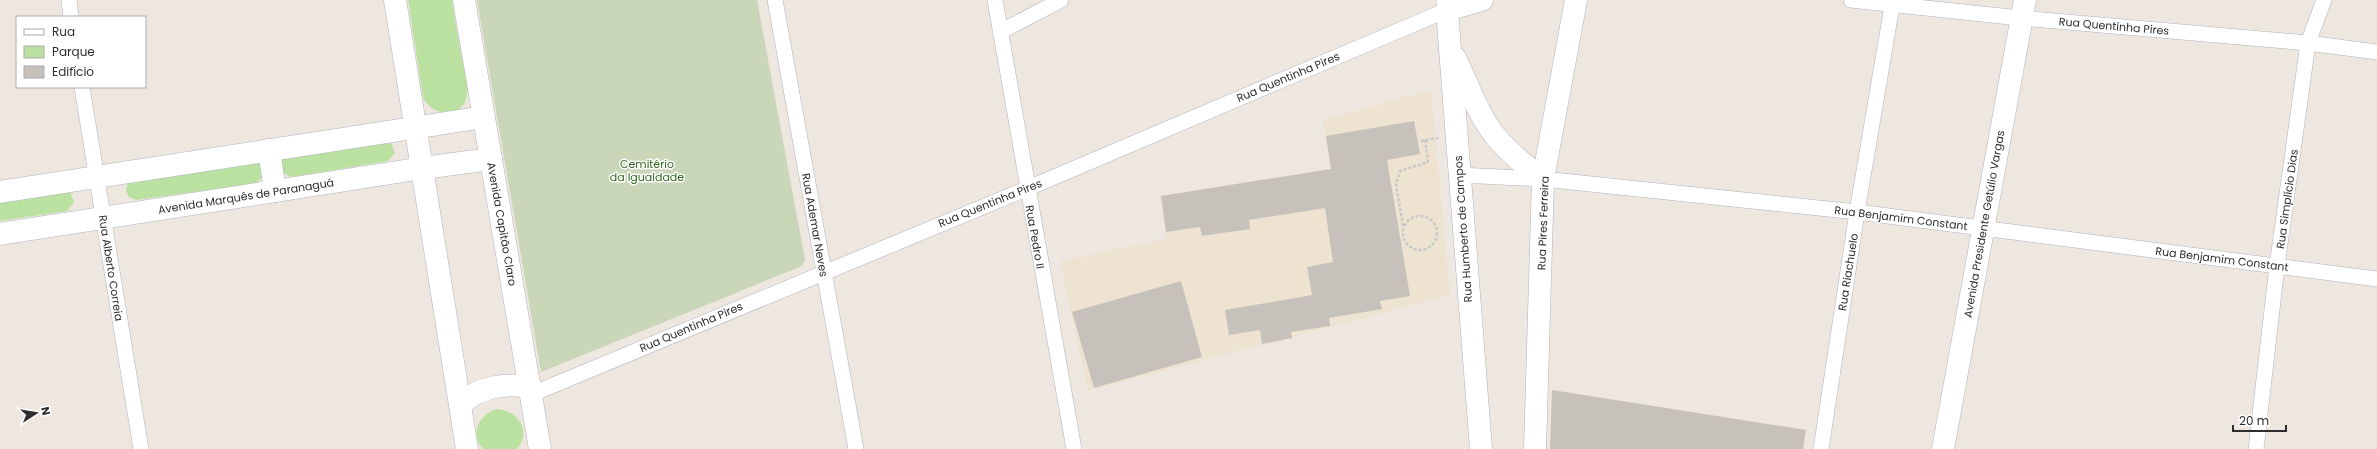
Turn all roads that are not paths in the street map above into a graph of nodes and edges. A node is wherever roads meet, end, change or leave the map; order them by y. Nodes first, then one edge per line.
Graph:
1 (69, 0) edge
2 (395, 0) edge
3 (464, 0) edge
4 (775, 0) edge
5 (995, 0) edge
6 (1061, 0) edge
7 (1482, 0) edge
8 (1576, 0) edge
9 (1851, 0) edge
10 (2324, 0) edge
11 (1892, 2) edge
12 (1445, 5) edge
13 (2022, 9) edge
14 (72, 16) edge
15 (1000, 32) junction
16 (2308, 43) junction
17 (1450, 46) junction
18 (2377, 52) edge
19 (82, 88) edge
20 (484, 117) junction
21 (416, 127) junction
22 (269, 150) junction
23 (491, 159) junction
24 (423, 168) junction
25 (1459, 175) junction
26 (97, 178) junction
27 (1543, 179) junction
28 (1026, 189) junction
29 (275, 191) junction
30 (0, 192) edge
31 (1857, 212) junction
32 (102, 219) junction
33 (1984, 228) junction
34 (0, 234) edge
35 (2277, 266) junction
36 (823, 272) junction
37 (2377, 278) edge
38 (531, 390) junction
39 (461, 405) junction
40 (141, 449) edge
41 (467, 449) edge
42 (540, 449) edge
43 (856, 449) edge
44 (1074, 449) edge
45 (1481, 449) edge
46 (1535, 449) edge
47 (1821, 449) edge
48 (1943, 449) edge
49 (2256, 449) edge

1 - 14 street
2 - 21 street
3 - 20 street, Avenida Capitão Claro
4 - 36 street, Rua Ademar Neves
5 - 15 street, Rua Pedro II
6 - 15 street
7 - 12 street
8 - 27 street, Rua Pires Ferreira
9 - 11 street, Rua Quentinha Pires
10 - 16 street, Rua Simplício Dias
11 - 13 street, Rua Quentinha Pires
11 - 31 street, Rua Riachuelo
12 - 17 street, Rua Humberto de Campos
12 - 28 street, Rua Quentinha Pires
13 - 16 street, Rua Quentinha Pires
13 - 33 street, Avenida Presidente Getúlio Vargas
15 - 28 street, Rua Pedro II
16 - 18 street, Rua Quentinha Pires
16 - 35 street, Rua Simplício Dias
17 - 25 street, Rua Humberto de Campos
17 - 27 street
19 - 26 street, Rua Alberto Correia
20 - 21 street
20 - 23 street, Avenida Capitão Claro
21 - 22 street
21 - 24 street
22 - 26 street
22 - 29 street
23 - 24 street, Avenida Marquês de Paranaguá
23 - 38 street, Avenida Capitão Claro
24 - 29 street, Avenida Marquês de Paranaguá
24 - 39 street
25 - 27 street, Rua Benjamim Constant
25 - 45 street, Rua Humberto de Campos
26 - 30 street
26 - 32 street, Rua Alberto Correia
27 - 31 street, Rua Benjamim Constant
27 - 46 street, Rua Pires Ferreira
28 - 36 street, Rua Quentinha Pires
28 - 44 street, Rua Pedro II
29 - 32 street, Avenida Marquês de Paranaguá
31 - 33 street, Rua Benjamim Constant
31 - 47 street, Rua Riachuelo
32 - 34 street, Avenida Marquês de Paranaguá
32 - 40 street, Rua Alberto Correia
33 - 35 street, Rua Benjamim Constant
33 - 48 street, Avenida Presidente Getúlio Vargas
35 - 37 street, Rua Benjamim Constant
35 - 49 street, Rua Simplício Dias
36 - 38 street, Rua Quentinha Pires
36 - 43 street, Rua Ademar Neves
38 - 39 street
38 - 42 street, Avenida Capitão Claro
39 - 41 street

